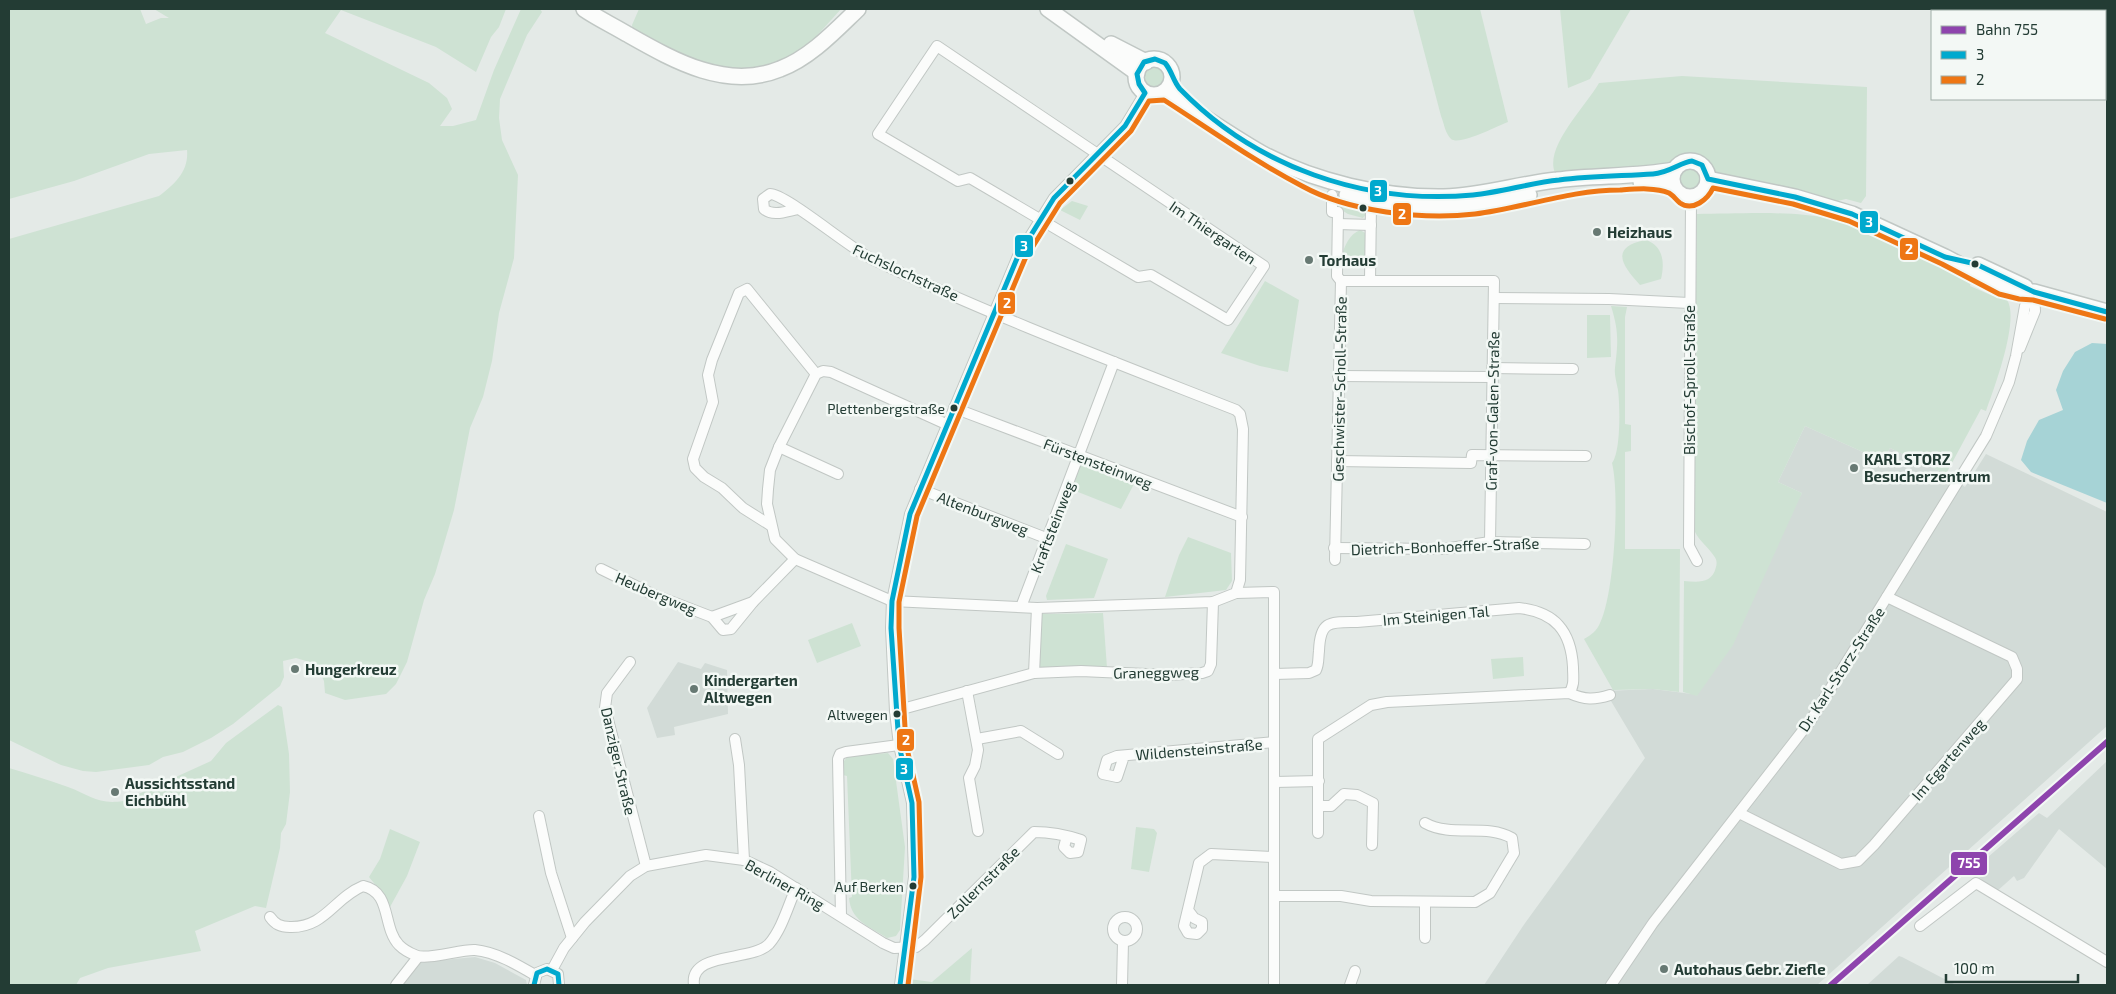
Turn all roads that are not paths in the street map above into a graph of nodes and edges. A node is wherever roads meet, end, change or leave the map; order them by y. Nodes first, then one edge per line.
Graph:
1 (584, 9) edge
2 (847, 9) edge
3 (858, 9) edge
4 (1048, 9) edge
5 (828, 35) junction
6 (1141, 67) junction
7 (1168, 86) junction
8 (1145, 92) junction
9 (1097, 154) junction
10 (1270, 157) junction
11 (1674, 170) junction
12 (1708, 180) junction
13 (1673, 186) junction
14 (1332, 195) dead end
15 (1691, 198) junction
16 (1371, 205) dead end
17 (798, 209) dead end
18 (1040, 219) junction
19 (1338, 224) junction
20 (1371, 225) junction
21 (1342, 281) junction
22 (1370, 281) junction
23 (1494, 281) joint
24 (2034, 292) junction
25 (1494, 298) junction
26 (1689, 303) junction
27 (994, 312) junction
28 (2107, 312) edge
29 (1114, 362) junction
30 (1573, 369) dead end
31 (1492, 372) junction
32 (816, 374) junction
33 (1338, 376) junction
34 (954, 408) junction
35 (946, 424) junction
36 (779, 447) junction
37 (1491, 454) junction
38 (1080, 456) junction
39 (1586, 456) dead end
40 (1337, 461) junction
41 (838, 474) dead end
42 (920, 489) junction
43 (1242, 517) junction
44 (770, 525) junction
45 (1046, 538) junction
46 (1490, 542) junction
47 (1586, 544) dead end
48 (1334, 548) junction
49 (795, 559) junction
50 (1335, 560) dead end
51 (1696, 561) dead end
52 (600, 569) dead end
53 (1236, 593) junction
54 (1887, 597) junction
55 (892, 601) junction
56 (753, 602) junction
57 (1213, 602) junction
58 (1021, 607) junction
59 (1037, 608) junction
60 (712, 616) junction
61 (630, 662) dead end
62 (1034, 674) junction
63 (1276, 674) junction
64 (967, 691) junction
65 (1569, 693) junction
66 (1610, 694) dead end
67 (895, 711) junction
68 (977, 739) junction
69 (735, 740) dead end
70 (1274, 742) junction
71 (900, 745) junction
72 (1058, 754) dead end
73 (1124, 756) dead end
74 (1275, 782) junction
75 (1319, 782) junction
76 (1318, 806) junction
77 (1739, 813) junction
78 (539, 816) dead end
79 (1426, 823) dead end
80 (978, 831) dead end
81 (1318, 834) dead end
82 (1067, 836) dead end
83 (1372, 845) dead end
84 (1273, 857) junction
85 (744, 860) junction
86 (646, 866) junction
87 (796, 888) junction
88 (1274, 896) junction
89 (1425, 902) junction
90 (1188, 910) dead end
91 (841, 916) junction
92 (270, 917) dead end
93 (1920, 926) dead end
94 (572, 938) junction
95 (1425, 938) dead end
96 (1122, 942) dead end
97 (906, 949) junction
98 (418, 957) junction
99 (2107, 962) edge
100 (552, 970) junction
101 (1355, 971) dead end
102 (535, 980) edge
103 (396, 985) edge
104 (559, 985) edge
105 (694, 985) edge
106 (900, 985) edge
107 (1122, 985) edge
108 (1274, 985) edge
109 (1350, 985) edge
110 (1611, 985) edge

1 - 5 street
2 - 5 street
3 - 5 street
4 - 6 street
6 - 7 street
6 - 8 street
7 - 8 street
7 - 10 street
8 - 9 street
9 - 18 street
9 - 18 street, Im Thiergarten
9 - 18 street, Im Thiergarten
10 - 11 street
10 - 13 street
11 - 12 street
11 - 13 street
12 - 15 street
12 - 24 street
13 - 15 street
14 - 19 street
15 - 26 street, Bischof-Sproll-Straße
16 - 20 street
17 - 27 street, Fuchslochstraße
18 - 27 street
19 - 20 street
19 - 21 street
20 - 22 street
21 - 22 street, Geschwister-Scholl-Straße
21 - 33 street, Geschwister-Scholl-Straße
22 - 23 street, Geschwister-Scholl-Straße
23 - 25 street, Graf-von-Galen-Straße
24 - 28 street
24 - 54 street, Dr. Karl-Storz-Straße
25 - 26 street
25 - 31 street, Graf-von-Galen-Straße
26 - 51 street, Bischof-Sproll-Straße
27 - 29 street
27 - 34 street
29 - 38 street, Kraftsteinweg
29 - 43 street
30 - 31 street
31 - 33 street
31 - 37 street, Graf-von-Galen-Straße
32 - 35 street
32 - 36 street
32 - 44 street
33 - 40 street, Geschwister-Scholl-Straße
34 - 35 street
34 - 38 street, Fürstensteinweg
35 - 42 street
36 - 41 street
36 - 44 street
37 - 39 street
37 - 40 street
37 - 46 street, Graf-von-Galen-Straße
38 - 43 street, Fürstensteinweg
38 - 45 street, Kraftsteinweg
40 - 48 street, Geschwister-Scholl-Straße
42 - 45 street, Altenburgweg
42 - 55 street
43 - 53 street
44 - 49 street
45 - 58 street, Kraftsteinweg
46 - 47 street, Dietrich-Bonhoeffer-Straße
46 - 48 street, Dietrich-Bonhoeffer-Straße
48 - 50 street, Geschwister-Scholl-Straße
49 - 55 street
49 - 56 street, Heubergweg
52 - 60 street, Heubergweg
53 - 57 street
53 - 63 street
54 - 77 street, Dr. Karl-Storz-Straße
54 - 77 street, Im Egartenweg
55 - 58 street
55 - 67 street
56 - 60 street, Heubergweg
56 - 60 street, Heubergweg
57 - 59 street
57 - 62 street, Graneggweg
58 - 59 street
59 - 62 street
61 - 86 street, Danziger Straße
62 - 64 street, Graneggweg
63 - 65 street, Im Steinigen Tal
63 - 70 street
64 - 67 street, Graneggweg
64 - 68 street
65 - 66 street
65 - 75 street
67 - 71 street
68 - 72 street
68 - 80 street
69 - 85 street
70 - 73 street, Wildensteinstraße
70 - 74 street
71 - 91 street
71 - 97 street
74 - 75 street
74 - 84 street
75 - 76 street
76 - 81 street
76 - 83 street
77 - 110 street, Dr. Karl-Storz-Straße
78 - 94 street
79 - 89 street
82 - 97 street, Zollernstraße
84 - 88 street
84 - 90 street
85 - 86 street, Berliner Ring
85 - 87 street, Berliner Ring
86 - 94 street, Berliner Ring
87 - 91 street, Berliner Ring
87 - 105 street
88 - 89 street
88 - 108 street
89 - 95 street
91 - 97 street, Berliner Ring
92 - 98 street
93 - 99 street
94 - 100 street, Berliner Ring
96 - 107 street
97 - 106 street
98 - 102 street
98 - 103 street
100 - 102 street
100 - 104 street
101 - 109 street

